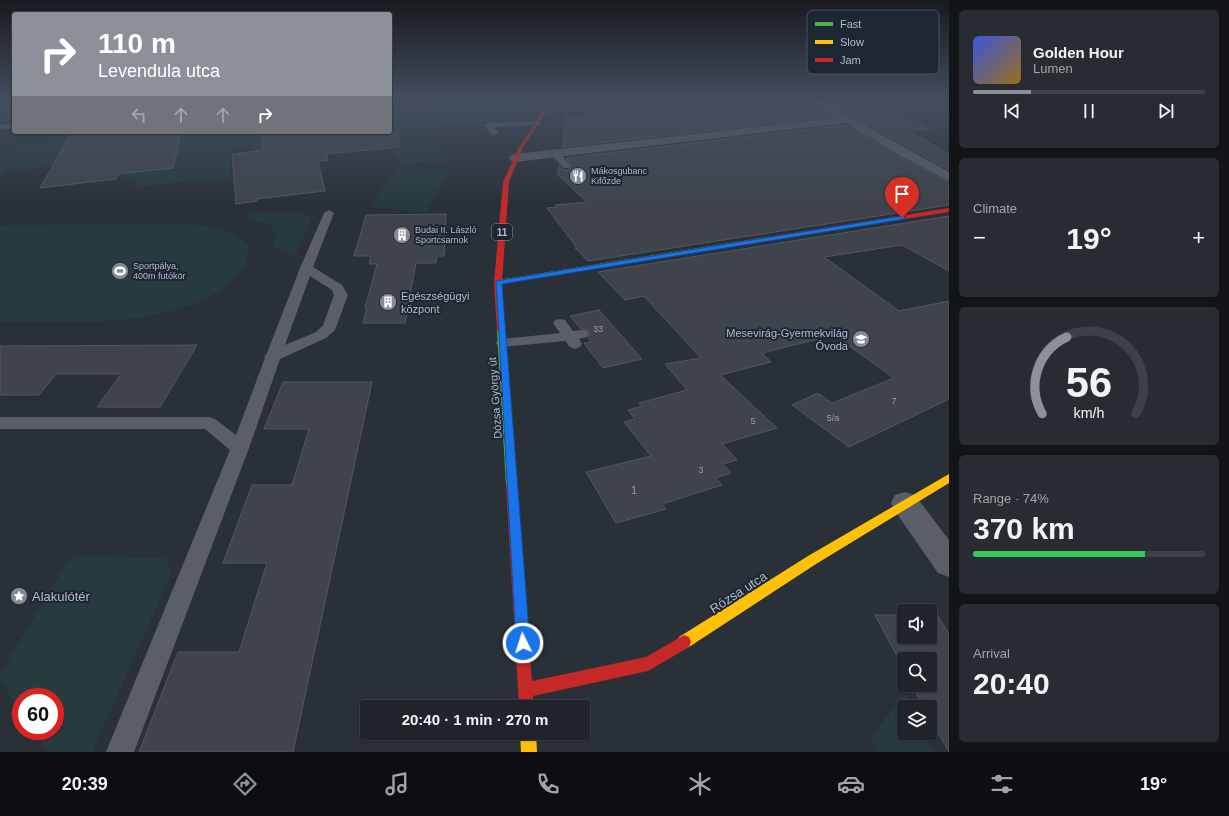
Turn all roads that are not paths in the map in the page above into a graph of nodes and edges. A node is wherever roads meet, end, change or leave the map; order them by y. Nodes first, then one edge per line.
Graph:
1 (529, 135) edge
2 (717, 135) edge
3 (873, 135) edge
4 (556, 154) junction
5 (515, 158) junction
6 (566, 166) dead end
7 (949, 177) edge
8 (949, 210) edge
9 (329, 213) dead end
10 (306, 268) junction
11 (498, 282) junction
12 (560, 323) dead end
13 (503, 344) junction
14 (272, 357) junction
15 (0, 423) edge
16 (240, 448) junction
17 (949, 478) edge
18 (905, 503) junction
19 (949, 564) edge
20 (526, 690) junction
21 (526, 700) edge
22 (528, 740) edge
23 (120, 752) edge
24 (529, 752) edge

1 - 5 main road, Dózsa György út / 11
2 - 4 street
3 - 7 street
4 - 5 street
4 - 6 lane
5 - 11 main road, Dózsa György út / 11
8 - 11 main road
9 - 10 lane
10 - 14 lane
10 - 14 lane
11 - 13 main road, Dózsa György út / 11
12 - 13 lane
13 - 20 main road, Dózsa György út / 11
14 - 16 lane
15 - 16 lane
16 - 23 lane
17 - 18 main road, Rózsa utca
18 - 19 street
18 - 20 main road, Rózsa utca
20 - 21 main road, Dózsa György út / 11
22 - 24 main road

